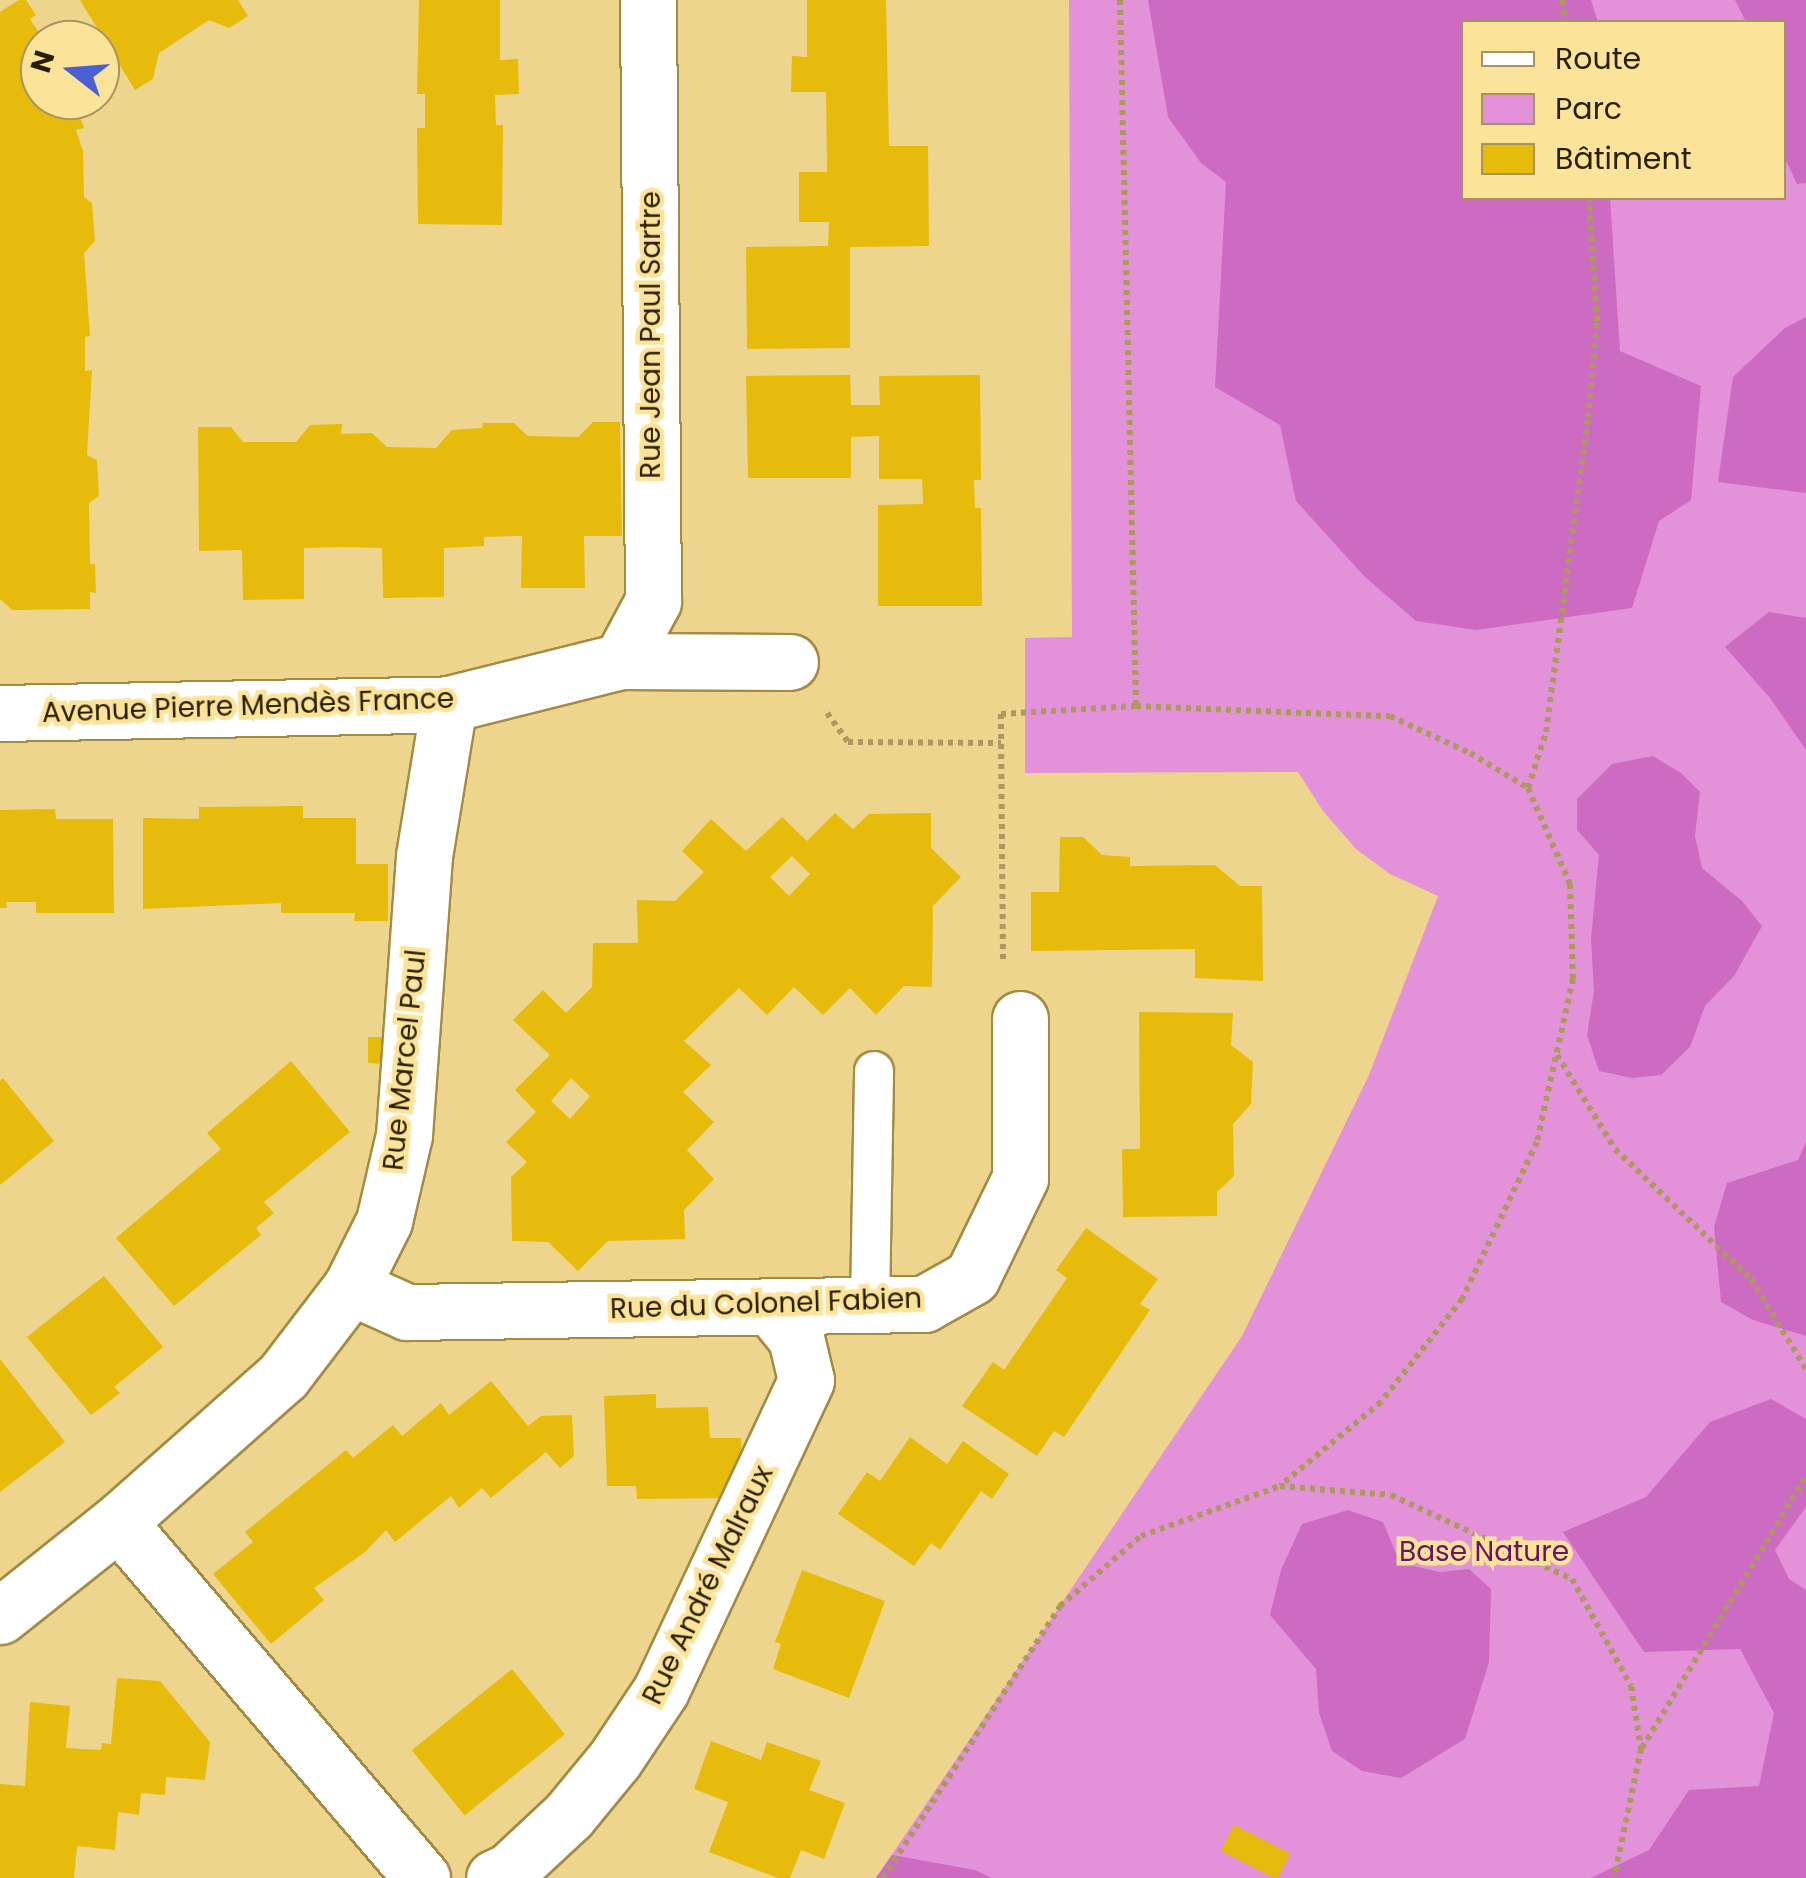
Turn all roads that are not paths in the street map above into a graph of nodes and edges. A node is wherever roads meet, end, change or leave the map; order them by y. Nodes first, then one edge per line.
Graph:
1 (648, 0) edge
2 (621, 661) junction
3 (790, 662) road end
4 (449, 704) junction
5 (0, 713) edge
6 (1020, 1019) road end
7 (874, 1071) dead end
8 (351, 1287) junction
9 (870, 1304) junction
10 (772, 1308) junction
11 (118, 1522) junction
12 (0, 1616) edge
13 (422, 1878) edge
14 (494, 1878) edge

1 - 2 street, Rue Jean Paul Sartre
2 - 3 street, Avenue Pierre Mendès France
2 - 4 street, Avenue Pierre Mendès France
4 - 5 street, Avenue Pierre Mendès France
4 - 8 street, Rue Marcel Paul
6 - 9 street, Rue du Colonel Fabien
7 - 9 lane
8 - 10 street, Rue du Colonel Fabien
8 - 11 street, Rue Marcel Paul
9 - 10 street, Rue du Colonel Fabien
10 - 14 street, Rue André Malraux
11 - 12 street, Rue Marcel Paul
11 - 13 street

